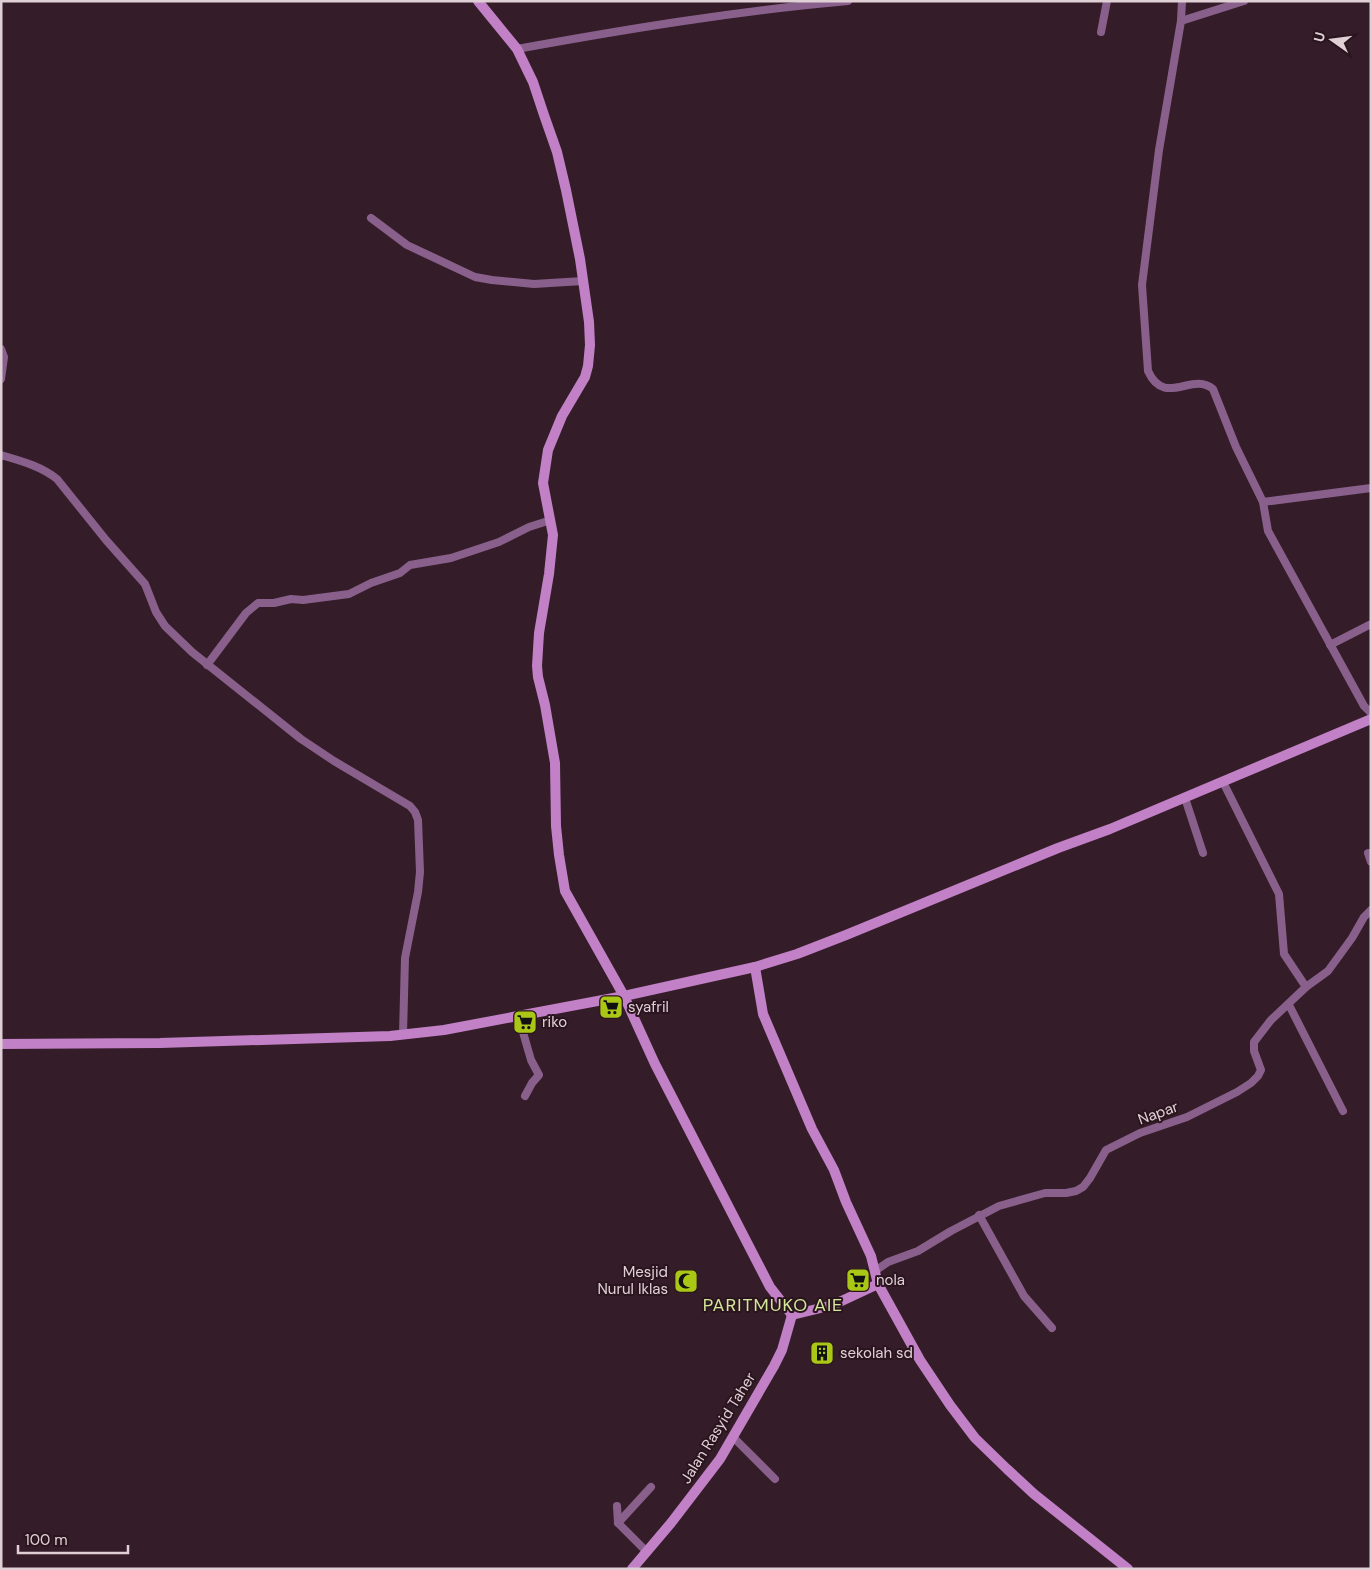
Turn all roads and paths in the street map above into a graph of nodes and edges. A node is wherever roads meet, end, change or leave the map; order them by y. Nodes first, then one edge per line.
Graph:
1 (478, 1) edge
2 (848, 1) edge
3 (1106, 1) edge
4 (1182, 1) edge
5 (1244, 1) edge
6 (1181, 21) junction
7 (1101, 32) dead end
8 (517, 49) junction
9 (371, 218) dead end
10 (583, 281) junction
11 (1, 349) edge
12 (1, 379) edge
13 (1, 455) edge
14 (1371, 488) edge
15 (1263, 502) junction
16 (551, 520) junction
17 (1371, 624) edge
18 (1330, 645) junction
19 (207, 665) junction
20 (1371, 714) edge
21 (1371, 719) edge
22 (1223, 782) junction
23 (1185, 798) junction
24 (1203, 853) dead end
25 (1368, 854) dead end
26 (1371, 862) edge
27 (1371, 910) edge
28 (755, 967) junction
29 (1306, 987) junction
30 (624, 996) junction
31 (1289, 1005) junction
32 (518, 1015) junction
33 (403, 1034) junction
34 (1, 1044) edge
35 (525, 1096) dead end
36 (1343, 1111) dead end
37 (979, 1215) junction
38 (875, 1272) junction
39 (878, 1284) junction
40 (792, 1315) junction
41 (1052, 1328) dead end
42 (733, 1437) junction
43 (775, 1479) dead end
44 (651, 1487) dead end
45 (617, 1506) dead end
46 (618, 1524) junction
47 (646, 1551) junction
48 (632, 1569) edge
49 (1128, 1569) edge

1 - 8 street
2 - 8 street
3 - 7 street
4 - 6 street
5 - 6 street
6 - 15 street
8 - 10 street
9 - 10 street
10 - 16 street
11 - 12 street
13 - 19 street
14 - 15 street
15 - 18 street
16 - 19 street
16 - 30 street
17 - 18 street
18 - 20 street
19 - 33 street
21 - 22 street
22 - 23 street
22 - 29 street
23 - 24 street
23 - 28 street
25 - 26 street
27 - 29 street, Napar
28 - 30 street
28 - 38 street
29 - 31 street, Napar
30 - 32 street
30 - 40 street
31 - 36 street
31 - 37 street, Napar
32 - 33 street
32 - 35 street
33 - 34 street
37 - 38 street, Napar
37 - 41 street
38 - 39 street
39 - 40 street
39 - 49 street
40 - 42 street, Jalan Rasyid Taher
42 - 43 street
42 - 47 street, Jalan Rasyid Taher
44 - 46 street
45 - 46 street
46 - 47 street
47 - 48 street, Jalan Rasyid Taher

